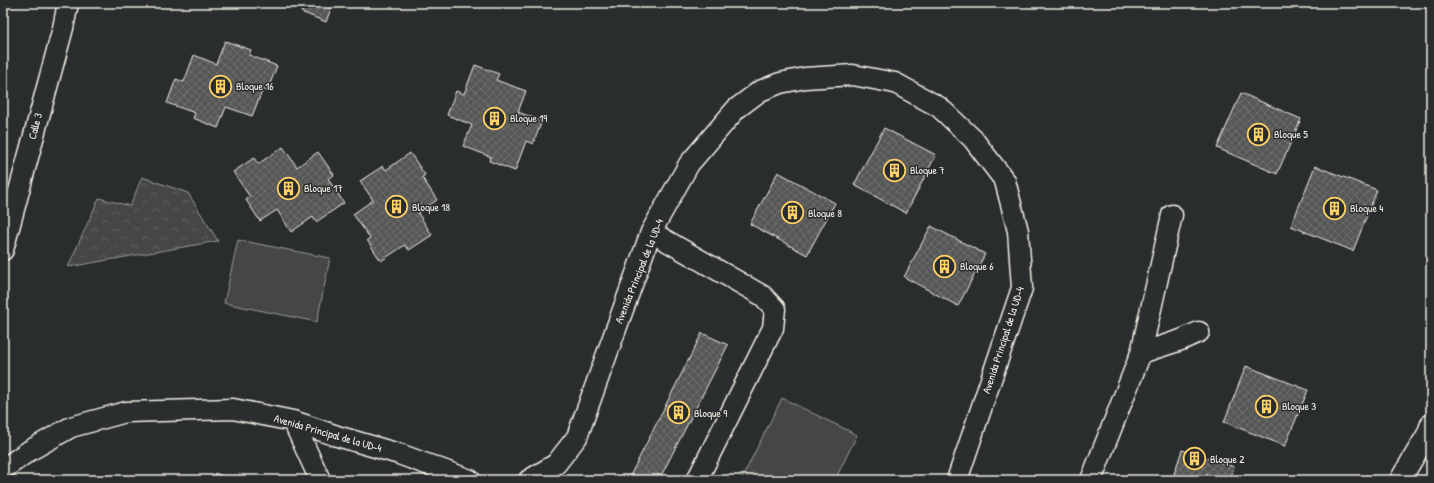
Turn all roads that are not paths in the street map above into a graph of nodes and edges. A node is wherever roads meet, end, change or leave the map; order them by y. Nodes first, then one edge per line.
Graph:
1 (68, 3) edge
2 (1172, 215) dead end
3 (651, 232) junction
4 (3, 250) edge
5 (1199, 332) dead end
6 (1141, 353) junction
7 (294, 421) junction
8 (1431, 424) edge
9 (3, 469) edge
10 (320, 480) edge
11 (470, 480) edge
12 (529, 480) edge
13 (697, 480) edge
14 (957, 480) edge
15 (1091, 480) edge
16 (1400, 480) edge

1 - 4 street, Calle 3
2 - 6 street
3 - 12 street, Avenida Principal de la UD-4
3 - 13 street
3 - 14 street, Avenida Principal de la UD-4
5 - 6 street
6 - 15 street
7 - 9 street, Avenida Principal de la UD-4
7 - 10 street
7 - 11 street, Avenida Principal de la UD-4
8 - 16 street

